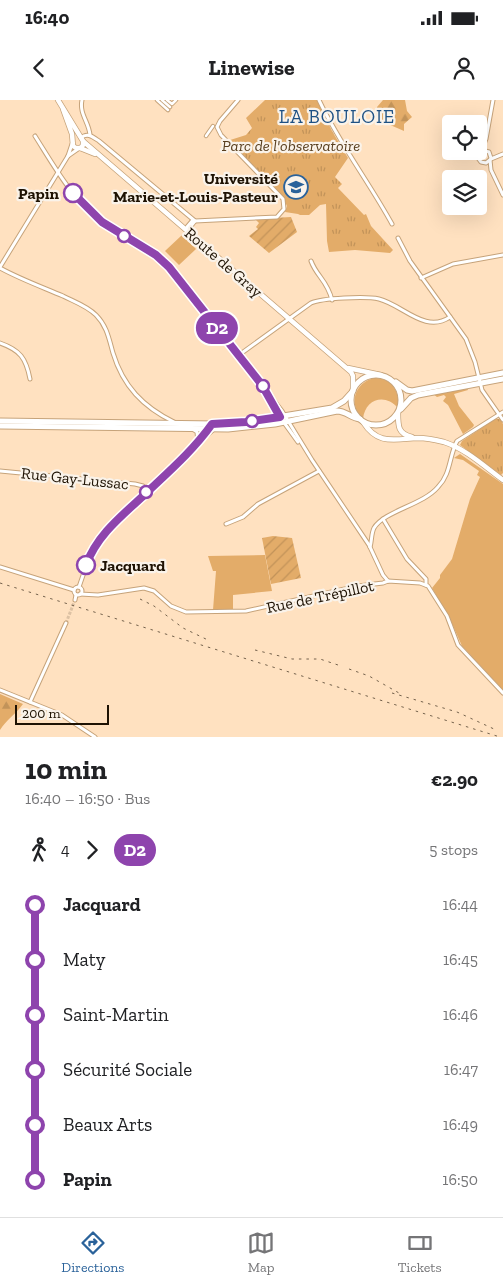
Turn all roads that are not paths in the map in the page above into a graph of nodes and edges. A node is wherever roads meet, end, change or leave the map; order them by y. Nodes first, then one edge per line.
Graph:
1 (58, 100) edge
2 (82, 100) edge
3 (157, 100) edge
4 (162, 100) edge
5 (168, 100) edge
6 (176, 100) edge
7 (238, 100) edge
8 (318, 100) edge
9 (493, 100) edge
10 (63, 109) junction
11 (213, 126) dead end
12 (487, 133) edge
13 (90, 135) junction
14 (36, 136) dead end
15 (206, 136) dead end
16 (82, 140) junction
17 (73, 142) junction
18 (487, 143) edge
19 (79, 148) junction
20 (489, 152) junction
21 (501, 155) edge
22 (68, 156) junction
23 (102, 158) junction
24 (490, 159) junction
25 (480, 160) edge
26 (484, 163) junction
27 (491, 170) junction
28 (58, 172) junction
29 (503, 195) edge
30 (194, 221) junction
31 (392, 224) dead end
32 (187, 229) junction
33 (398, 238) dead end
34 (503, 254) edge
35 (311, 261) dead end
36 (0, 268) edge
37 (422, 278) junction
38 (332, 300) junction
39 (450, 317) junction
40 (292, 318) junction
41 (0, 343) edge
42 (239, 355) junction
43 (345, 367) junction
44 (503, 374) edge
45 (381, 376) junction
46 (30, 379) dead end
47 (503, 379) edge
48 (391, 380) junction
49 (479, 381) junction
50 (353, 390) junction
51 (399, 412) junction
52 (503, 412) edge
53 (499, 414) junction
54 (284, 419) junction
55 (503, 420) edge
56 (0, 421) edge
57 (361, 421) junction
58 (177, 423) junction
59 (0, 426) edge
60 (211, 427) junction
61 (193, 429) junction
62 (416, 438) junction
63 (198, 443) junction
64 (455, 446) junction
65 (0, 471) edge
66 (319, 471) junction
67 (503, 480) edge
68 (148, 491) junction
69 (383, 519) junction
70 (226, 524) dead end
71 (370, 547) junction
72 (0, 568) edge
73 (388, 581) junction
74 (426, 585) junction
75 (79, 587) junction
76 (74, 590) junction
77 (79, 593) junction
78 (75, 600) tunnel mouth
79 (66, 623) tunnel mouth
80 (0, 690) edge
81 (503, 692) edge
82 (30, 702) junction
83 (95, 737) edge

1 - 10 main road
2 - 13 street
3 - 4 street
5 - 6 street
7 - 30 street
8 - 31 street
9 - 12 street
10 - 16 main road, Route de Gray
10 - 17 main road
11 - 15 street
13 - 16 street
13 - 30 street
14 - 28 street
16 - 17 main road
16 - 19 main road
16 - 23 main road, Route de Gray
17 - 19 main road
17 - 22 street
18 - 20 street
19 - 22 street
19 - 23 main road, Route de Gray
20 - 21 street
20 - 24 street
21 - 24 street
22 - 28 street
23 - 32 main road, Route de Gray
24 - 26 street
24 - 27 street
25 - 26 street
26 - 27 street
27 - 29 street
28 - 36 street
28 - 42 street
30 - 32 street
32 - 40 main road, Route de Gray
33 - 37 street
34 - 37 street
35 - 38 street
36 - 58 street
37 - 39 street
38 - 39 street
38 - 40 street
39 - 49 street
40 - 42 street
40 - 43 main road, Route de Gray
41 - 46 street
42 - 54 street
43 - 45 main road, Route de Gray
43 - 50 main road, Route de Gray
44 - 49 main road
45 - 48 main road
45 - 50 main road
47 - 49 main road
48 - 49 main road
48 - 51 main road
49 - 51 main road
49 - 53 street
50 - 54 main road
50 - 57 main road
51 - 57 main road
51 - 62 main road
52 - 53 street
53 - 55 street
53 - 64 street
54 - 57 main road
54 - 60 main road
54 - 66 street
56 - 58 main road
57 - 62 main road
58 - 60 main road
59 - 61 main road
60 - 61 main road
60 - 63 street
61 - 63 street
62 - 64 main road
63 - 68 street
64 - 67 main road
64 - 69 street
65 - 68 street, Rue Gay-Lussac
66 - 70 street
66 - 71 street
68 - 75 street
69 - 71 street
69 - 74 street
71 - 73 street
72 - 76 street
73 - 74 street, Rue de Trépillot
73 - 77 street, Rue de Trépillot
74 - 81 street
75 - 76 street
75 - 77 street
76 - 77 street
77 - 78 street
79 - 82 street
80 - 82 street
82 - 83 street

